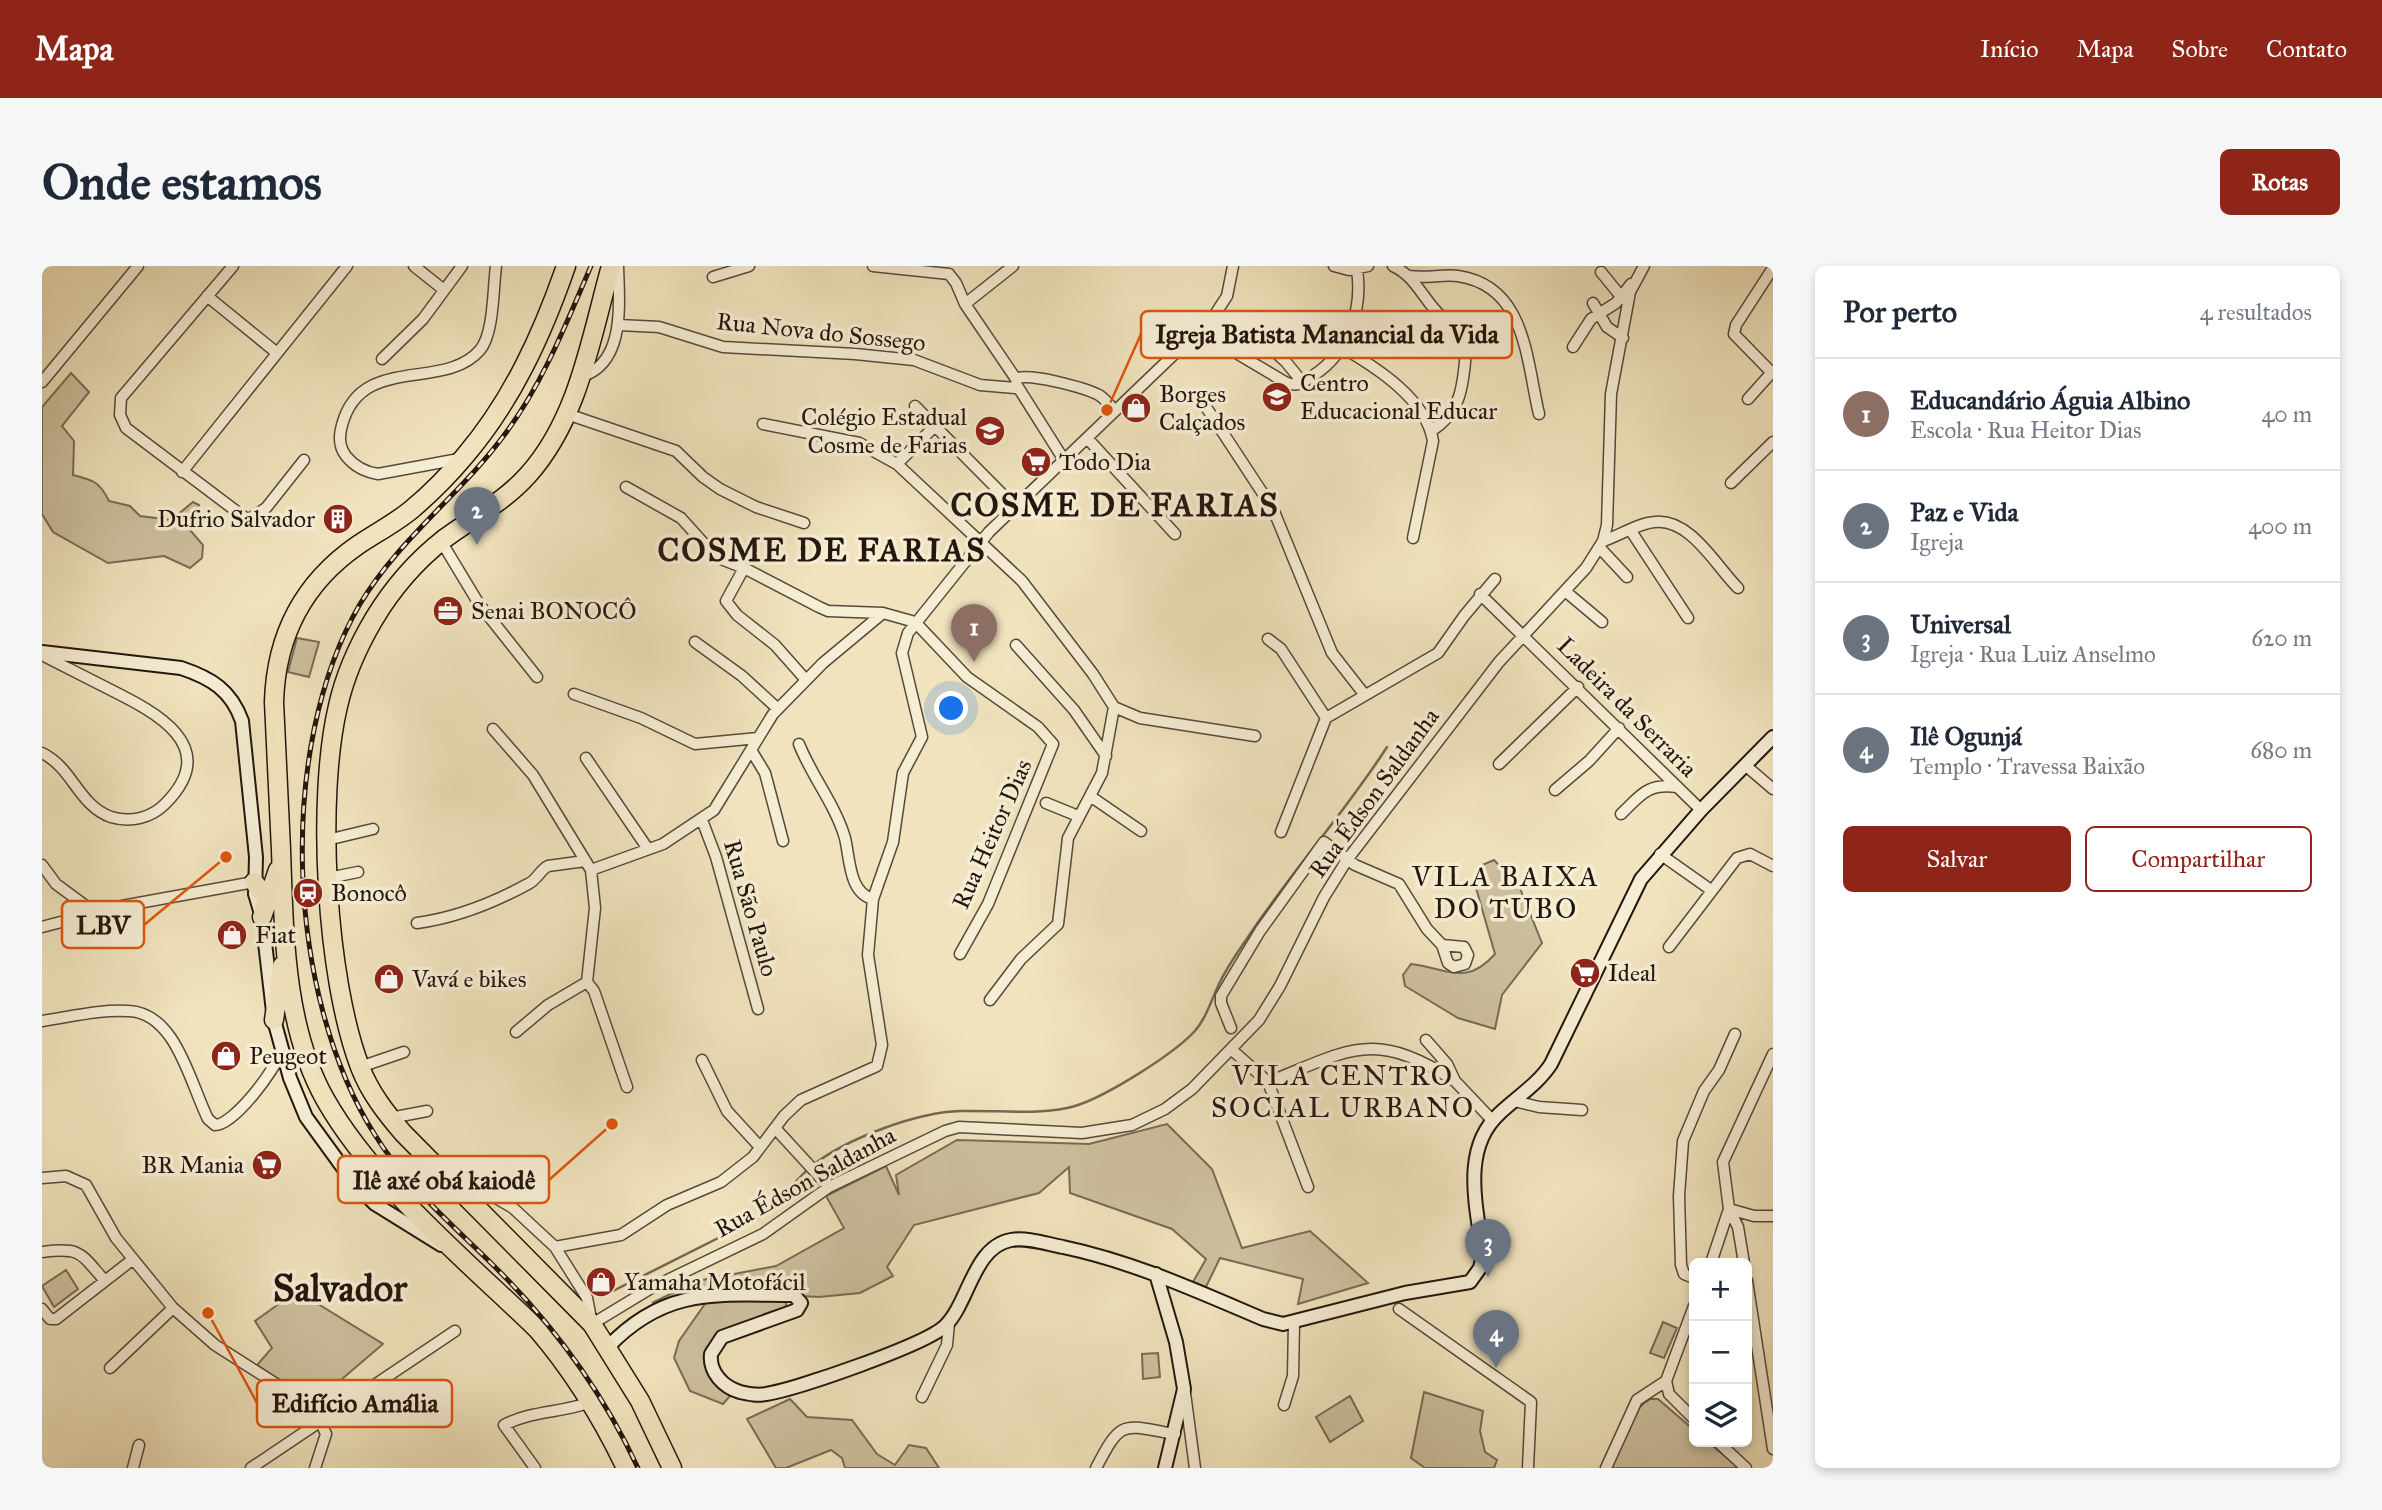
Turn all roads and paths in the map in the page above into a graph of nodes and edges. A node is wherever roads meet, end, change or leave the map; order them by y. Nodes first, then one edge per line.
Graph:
1 (138, 266) edge
2 (233, 266) edge
3 (347, 266) edge
4 (414, 266) edge
5 (463, 266) edge
6 (496, 266) edge
7 (566, 266) edge
8 (611, 266) edge
9 (618, 266) edge
10 (749, 266) edge
11 (874, 266) edge
12 (1013, 266) edge
13 (1234, 266) edge
14 (1334, 266) edge
15 (1393, 266) edge
16 (1644, 266) edge
17 (924, 268) edge
18 (1363, 268) edge
19 (941, 269) edge
20 (1459, 271) edge
21 (1771, 271) dead end
22 (1601, 272) dead end
23 (1409, 276) junction
24 (713, 277) dead end
25 (444, 290) junction
26 (207, 296) junction
27 (1624, 301) junction
28 (1592, 303) dead end
29 (965, 304) junction
30 (1598, 314) junction
31 (619, 325) junction
32 (1199, 331) junction
33 (1623, 338) junction
34 (1266, 344) dead end
35 (1573, 347) dead end
36 (1343, 348) junction
37 (277, 353) junction
38 (382, 359) dead end
39 (1773, 373) edge
40 (580, 377) junction
41 (42, 382) edge
42 (1016, 383) junction
43 (1303, 383) junction
44 (1748, 399) dead end
45 (915, 406) dead end
46 (1206, 407) dead end
47 (1115, 411) junction
48 (567, 414) junction
49 (1539, 414) dead end
50 (762, 424) dead end
51 (935, 426) junction
52 (1431, 431) junction
53 (1087, 438) junction
54 (1773, 442) edge
55 (463, 458) junction
56 (304, 460) dead end
57 (1064, 460) junction
58 (897, 464) junction
59 (182, 472) junction
60 (1731, 484) dead end
61 (626, 487) dead end
62 (1014, 507) junction
63 (804, 523) dead end
64 (1631, 531) junction
65 (1175, 534) dead end
66 (1413, 538) dead end
67 (981, 540) junction
68 (441, 541) junction
69 (1602, 545) junction
70 (744, 568) junction
71 (1627, 577) dead end
72 (1495, 579) dead end
73 (1738, 588) dead end
74 (1565, 591) junction
75 (1480, 594) junction
76 (883, 613) junction
77 (1688, 618) dead end
78 (915, 622) junction
79 (1602, 622) dead end
80 (1524, 633) junction
81 (1268, 639) dead end
82 (695, 642) dead end
83 (1016, 645) dead end
84 (42, 653) edge
85 (537, 677) dead end
86 (806, 680) junction
87 (1578, 687) junction
88 (573, 694) dead end
89 (1364, 694) junction
90 (1114, 707) junction
91 (778, 709) junction
92 (1326, 718) junction
93 (1619, 728) junction
94 (493, 729) dead end
95 (1255, 736) dead end
96 (1773, 737) edge
97 (758, 738) junction
98 (799, 744) dead end
99 (751, 750) junction
100 (42, 753) edge
101 (1106, 756) junction
102 (586, 758) dead end
103 (1499, 764) dead end
104 (1745, 765) junction
105 (1677, 788) junction
106 (1773, 789) edge
107 (1555, 790) dead end
108 (1090, 796) junction
109 (1046, 803) dead end
110 (1701, 810) junction
111 (1621, 814) dead end
112 (1078, 816) junction
113 (702, 820) junction
114 (373, 829) dead end
115 (1141, 831) dead end
116 (1281, 832) dead end
117 (327, 840) junction
118 (783, 841) dead end
119 (649, 849) junction
120 (1660, 854) junction
121 (281, 860) junction
122 (1347, 860) junction
123 (42, 865) edge
124 (588, 866) junction
125 (1773, 866) edge
126 (358, 872) dead end
127 (328, 878) junction
128 (254, 882) junction
129 (272, 889) junction
130 (1711, 890) junction
131 (873, 899) junction
132 (94, 912) junction
133 (262, 917) junction
134 (417, 923) dead end
135 (42, 927) edge
136 (285, 938) junction
137 (1442, 945) dead end
138 (1669, 947) dead end
139 (960, 954) dead end
140 (587, 982) junction
141 (990, 1000) dead end
142 (758, 1009) dead end
143 (274, 1020) junction
144 (42, 1021) edge
145 (1231, 1028) dead end
146 (516, 1032) dead end
147 (1735, 1034) dead end
148 (1426, 1040) dead end
149 (1232, 1050) junction
150 (282, 1051) junction
151 (404, 1052) dead end
152 (1773, 1054) edge
153 (702, 1060) dead end
154 (360, 1067) junction
155 (290, 1078) junction
156 (266, 1080) junction
157 (1455, 1081) junction
158 (1268, 1082) junction
159 (627, 1087) dead end
160 (1514, 1101) junction
161 (1582, 1110) dead end
162 (427, 1111) dead end
163 (390, 1118) junction
164 (1492, 1120) junction
165 (775, 1128) junction
166 (760, 1147) junction
167 (430, 1161) junction
168 (529, 1163) dead end
169 (527, 1175) dead end
170 (42, 1178) edge
171 (1308, 1186) dead end
172 (829, 1188) junction
173 (1729, 1209) junction
174 (1773, 1216) edge
175 (555, 1247) junction
176 (42, 1252) edge
177 (1712, 1258) edge
178 (1743, 1258) edge
179 (132, 1260) junction
180 (466, 1260) junction
181 (1156, 1274) junction
182 (1689, 1276) edge
183 (106, 1281) junction
184 (42, 1308) edge
185 (173, 1308) junction
186 (1399, 1308) dead end
187 (1752, 1313) edge
188 (1689, 1319) edge
189 (949, 1322) junction
190 (592, 1324) junction
191 (1294, 1324) junction
192 (455, 1331) dead end
193 (608, 1347) junction
194 (110, 1368) dead end
195 (1666, 1381) junction
196 (1184, 1389) junction
197 (922, 1397) dead end
198 (591, 1402) junction
199 (1284, 1405) dead end
200 (1689, 1414) edge
201 (322, 1420) junction
202 (1175, 1434) junction
203 (139, 1445) dead end
204 (1723, 1447) edge
205 (1773, 1449) edge
206 (133, 1468) edge
207 (251, 1468) edge
208 (315, 1468) edge
209 (535, 1468) edge
210 (626, 1468) edge
211 (672, 1468) edge
212 (1097, 1468) edge
213 (1165, 1468) edge
214 (1195, 1468) edge
215 (1528, 1468) edge
216 (1606, 1468) edge
217 (1746, 1468) edge

1 - 41 street
2 - 26 street
3 - 37 street
4 - 25 street
5 - 25 street
6 - 55 street
7 - 55 highway
8 - 40 highway
9 - 31 street
10 - 24 street
11 - 17 street
12 - 29 street
13 - 32 street
14 - 18 street
15 - 23 street
16 - 27 street
17 - 19 street
18 - 36 street
19 - 29 street
20 - 23 street
20 - 49 street
21 - 39 street
22 - 27 street
23 - 52 street
25 - 38 street
26 - 37 street
26 - 59 street
27 - 30 street
27 - 33 street
28 - 30 street
29 - 42 street
30 - 33 street
30 - 35 street
31 - 40 street
31 - 42 street, Rua Nova do Sossego
32 - 43 street
32 - 47 street
33 - 69 street
34 - 43 street
36 - 43 street
36 - 52 street
37 - 59 street
39 - 44 street
40 - 48 highway
42 - 47 street, Rua Nova do Sossego
42 - 57 street
45 - 51 street
46 - 89 street
47 - 53 street
48 - 63 street
48 - 68 highway
50 - 58 street
51 - 58 street
51 - 62 street
52 - 66 street
53 - 57 street
53 - 65 street
54 - 60 street
55 - 121 highway
56 - 59 street
57 - 62 street
58 - 67 street
61 - 70 street
62 - 67 street
64 - 69 street
64 - 73 street
64 - 77 street
67 - 78 street
67 - 90 street
68 - 85 street
68 - 117 highway
69 - 71 street
69 - 74 street, Rua Édson Saldanha
70 - 76 street
70 - 86 street
72 - 75 street
74 - 79 street
74 - 80 street, Rua Édson Saldanha
75 - 80 street, Ladeira da Serraria
75 - 89 street
76 - 78 street
76 - 86 street
78 - 131 street
78 - 139 street, Rua Heitor Dias
80 - 87 street, Ladeira da Serraria
80 - 122 street, Rua Édson Saldanha
81 - 92 street
82 - 91 street
83 - 101 street
84 - 100 street
84 - 128 street
86 - 91 street
87 - 93 street, Ladeira da Serraria
87 - 103 street
88 - 97 street
89 - 92 street
90 - 95 street
90 - 101 street
91 - 97 street
92 - 116 street
93 - 105 street, Ladeira da Serraria
93 - 107 street
94 - 124 street
96 - 104 street
97 - 99 street
98 - 131 street
99 - 113 street
99 - 118 street
101 - 108 street
102 - 119 street
104 - 106 street
104 - 110 street
105 - 110 street, Ladeira da Serraria
105 - 111 street
108 - 112 street
108 - 115 street
109 - 112 street
110 - 120 street
112 - 141 street
113 - 119 street
113 - 142 street, Rua São Paulo
114 - 117 street
117 - 127 highway
119 - 124 street
120 - 130 street
120 - 160 street
121 - 129 highway
121 - 136 highway
122 - 137 street
122 - 145 street
122 - 149 street, Rua Édson Saldanha
123 - 132 street
124 - 134 street
124 - 140 street
125 - 130 street
126 - 127 street
127 - 154 highway
128 - 129 highway
128 - 132 street
128 - 133 street
129 - 133 highway
130 - 138 street
131 - 165 street
132 - 135 street
133 - 143 street
136 - 143 highway
136 - 180 highway
140 - 146 street
140 - 159 street
143 - 150 street
144 - 156 street
147 - 182 street
148 - 157 street
149 - 158 street
149 - 172 street, Rua Édson Saldanha
150 - 155 street
150 - 156 street
151 - 154 street
152 - 173 street
153 - 166 street
154 - 163 highway
155 - 156 street
155 - 180 street
157 - 158 street
157 - 164 street
158 - 171 street
160 - 161 street
160 - 164 street
162 - 163 street
163 - 167 highway
164 - 191 street
165 - 166 street
165 - 172 street
166 - 175 street
167 - 175 street
167 - 190 highway
168 - 169 street
170 - 179 street
172 - 190 street, Rua Édson Saldanha
173 - 174 street
173 - 177 street
173 - 178 street
175 - 190 street
176 - 183 street
179 - 183 street
179 - 185 street
180 - 198 highway
181 - 189 street
181 - 191 street
181 - 196 street
183 - 184 street
185 - 194 street
185 - 201 street
186 - 215 street
187 - 205 street
188 - 195 street
189 - 193 street
189 - 197 street
190 - 193 highway
191 - 199 street
192 - 201 street
193 - 211 highway
195 - 200 street
195 - 216 street
196 - 202 street
196 - 214 street
198 - 209 street
198 - 210 highway
201 - 207 street
201 - 208 street
202 - 212 street
202 - 213 street
203 - 206 street
204 - 217 street

